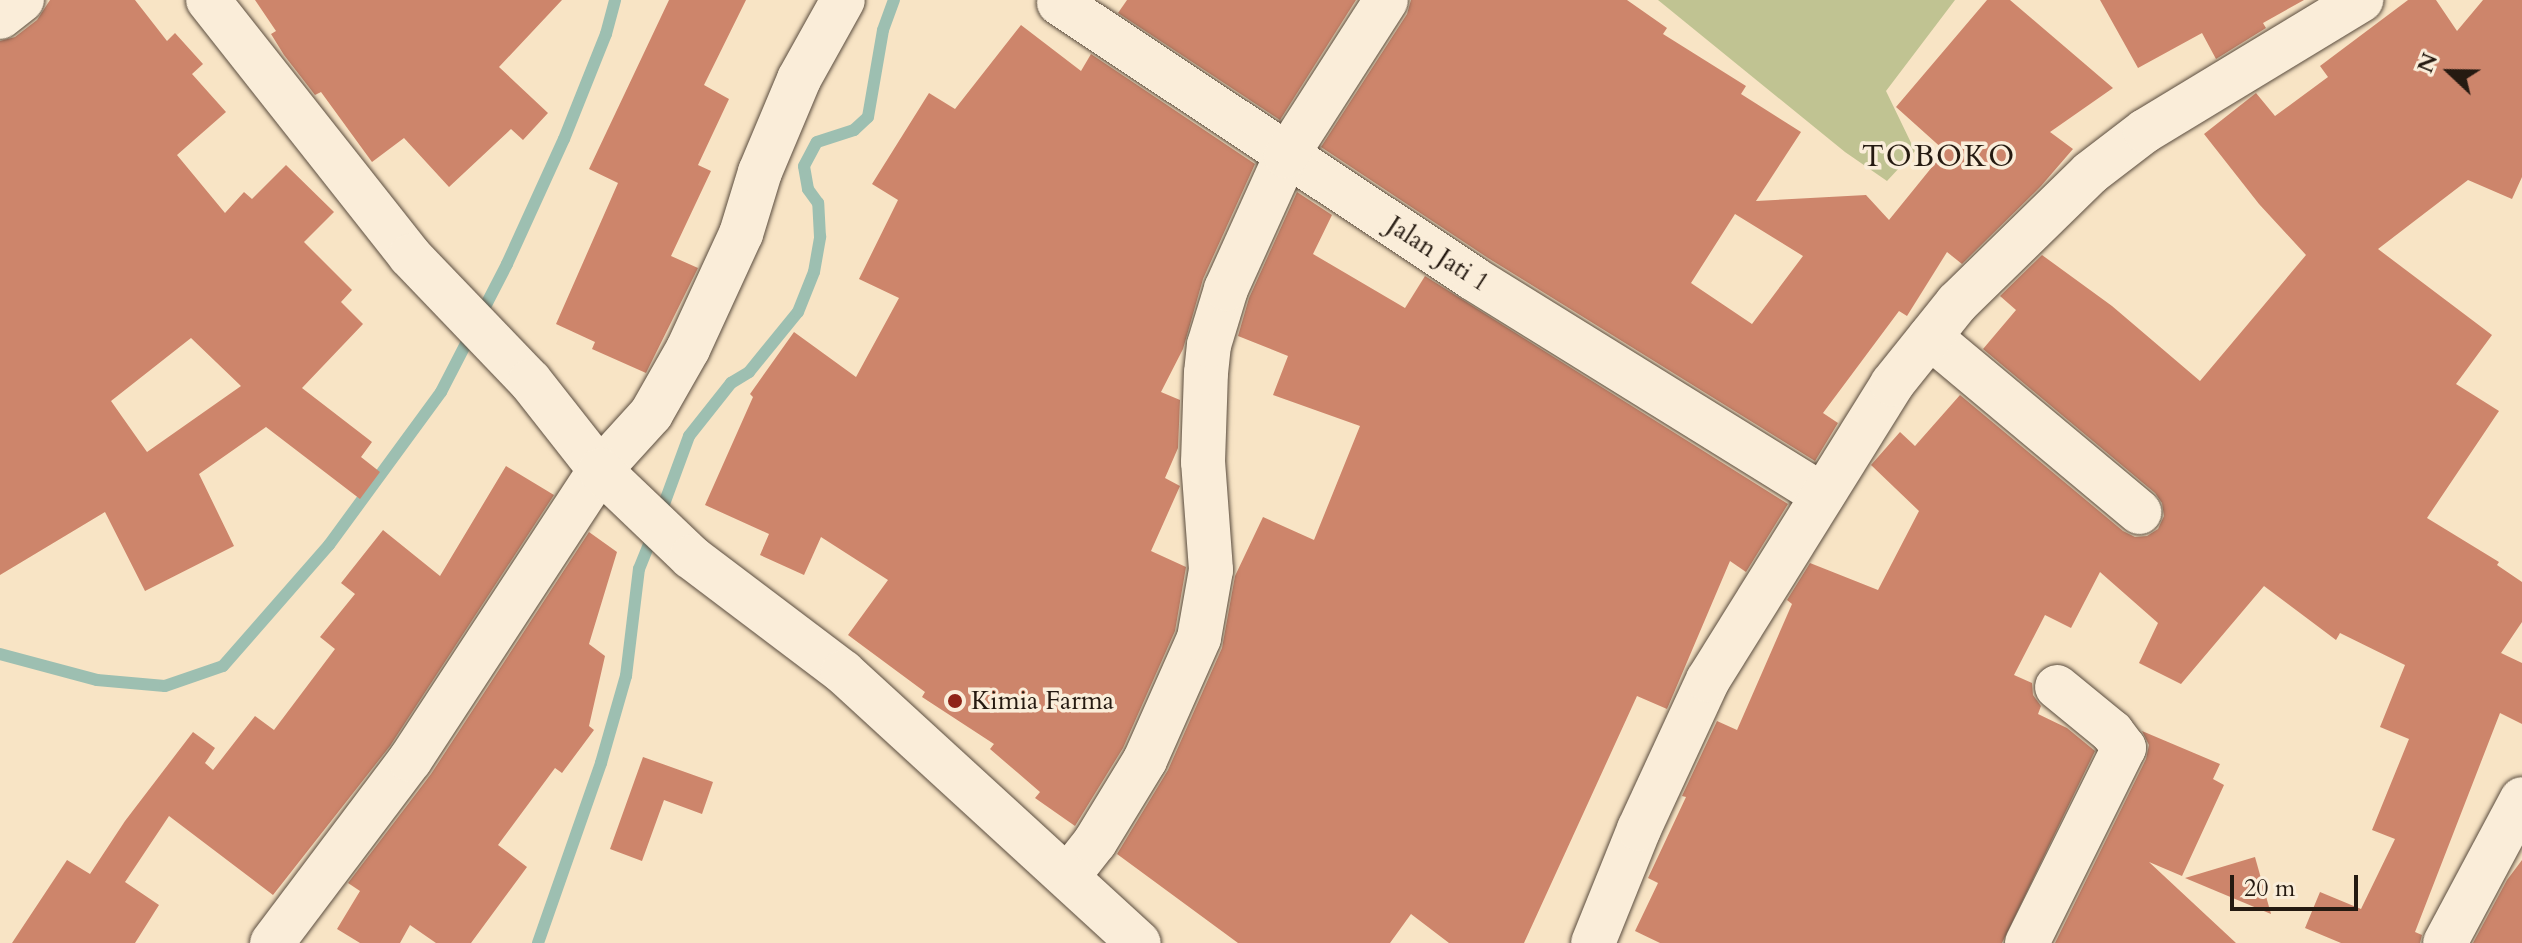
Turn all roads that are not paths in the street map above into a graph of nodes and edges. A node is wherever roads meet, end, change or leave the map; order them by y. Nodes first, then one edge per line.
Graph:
1 (22, 0) edge
2 (208, 0) edge
3 (843, 0) edge
4 (1386, 0) edge
5 (2361, 0) edge
6 (1059, 3) dead end
7 (0, 17) edge
8 (1286, 156) junction
9 (1930, 337) junction
10 (600, 470) junction
11 (1822, 495) junction
12 (2139, 512) dead end
13 (2057, 687) dead end
14 (2522, 799) edge
15 (1069, 875) junction
16 (272, 943) edge
17 (1139, 943) edge
18 (1593, 943) edge
19 (2027, 943) edge
20 (2445, 943) edge

1 - 7 street
2 - 10 street
3 - 10 street
4 - 8 street
5 - 9 street
6 - 8 street, Jalan Jati 1
8 - 11 street, Jalan Jati 1
8 - 15 street
9 - 11 street
9 - 12 street
10 - 15 street
10 - 16 street
11 - 18 street
13 - 19 street
14 - 20 street
15 - 17 street

